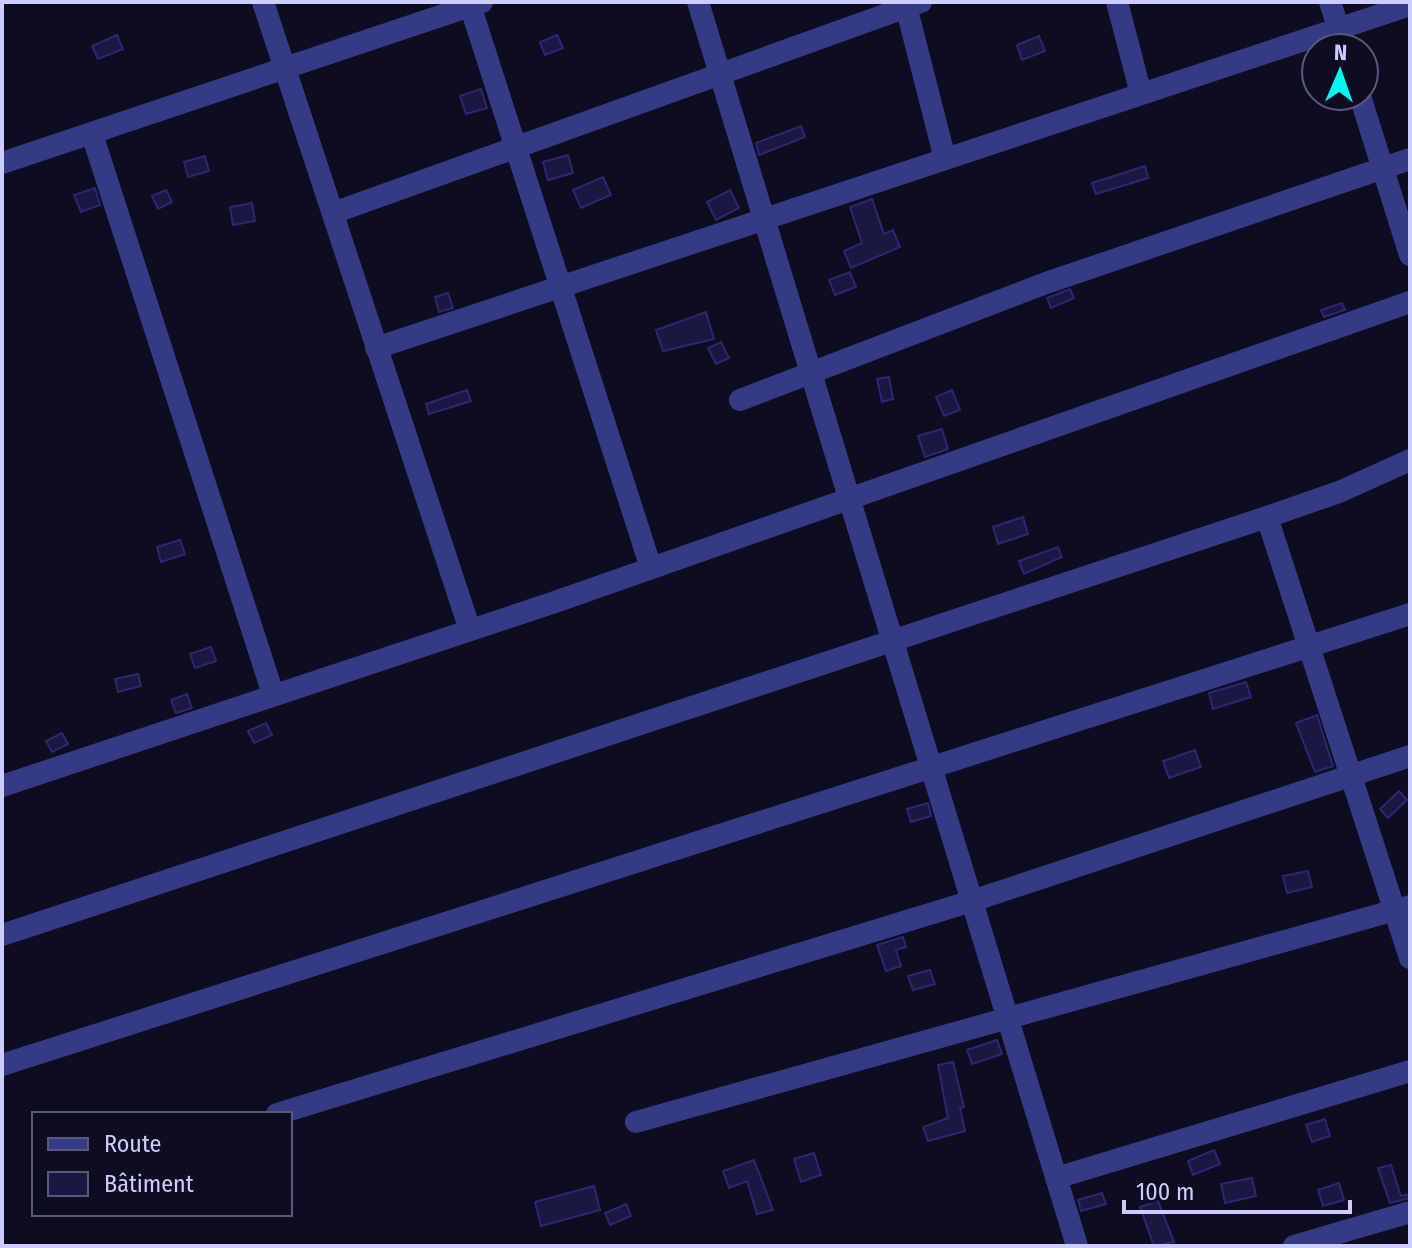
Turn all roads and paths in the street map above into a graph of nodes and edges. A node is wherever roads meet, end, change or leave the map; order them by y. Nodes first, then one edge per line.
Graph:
1 (263, 2) edge
2 (698, 2) edge
3 (1117, 2) edge
4 (1330, 2) edge
5 (474, 3) edge
6 (911, 4) edge
7 (1410, 5) edge
8 (1340, 32) edge
9 (1354, 32) edge
10 (1300, 50) edge
11 (286, 68) junction
12 (721, 74) junction
13 (1141, 94) junction
14 (1365, 112) edge
15 (92, 134) junction
16 (517, 147) junction
17 (945, 159) junction
18 (1410, 159) edge
19 (2, 163) edge
20 (1382, 168) junction
21 (333, 213) junction
22 (764, 219) junction
23 (1410, 255) edge
24 (561, 287) junction
25 (1410, 302) edge
26 (376, 348) junction
27 (811, 373) junction
28 (740, 400) dead end
29 (1410, 460) edge
30 (851, 498) junction
31 (1267, 517) junction
32 (651, 568) junction
33 (1410, 614) edge
34 (470, 630) junction
35 (892, 639) junction
36 (1307, 647) junction
37 (273, 694) junction
38 (1410, 756) edge
39 (931, 767) junction
40 (1350, 773) junction
41 (2, 786) edge
42 (972, 901) junction
43 (1402, 908) edge
44 (2, 935) edge
45 (1410, 958) edge
46 (1007, 1018) junction
47 (2, 1065) edge
48 (1410, 1071) edge
49 (284, 1112) edge
50 (636, 1122) dead end
51 (1056, 1178) junction
52 (1410, 1212) edge
53 (1077, 1246) edge
54 (1294, 1246) edge

1 - 11 street
2 - 12 street
3 - 13 street
4 - 8 street
5 - 11 street
5 - 16 street
6 - 12 street
6 - 17 street
7 - 9 street
10 - 13 street
11 - 15 street
11 - 21 street
12 - 16 street
12 - 22 street
13 - 17 street
14 - 20 street
15 - 19 street
15 - 37 street
16 - 21 street
16 - 24 street
17 - 22 street
18 - 20 street
20 - 23 street
20 - 27 street
21 - 26 street
22 - 24 street
22 - 27 street
24 - 26 street
24 - 32 street
25 - 30 street
26 - 34 street
27 - 28 street
27 - 30 street
29 - 31 street
30 - 32 street
30 - 35 street
31 - 35 street
31 - 36 street
32 - 34 street
33 - 36 street
34 - 37 street
35 - 39 street
35 - 44 street
36 - 39 street
36 - 40 street
37 - 41 street
38 - 40 street
39 - 42 street
39 - 47 street
40 - 42 street
40 - 43 street
42 - 46 street
42 - 49 street
43 - 45 street
43 - 46 street
46 - 50 street
46 - 51 street
48 - 51 street
51 - 53 street
52 - 54 street

